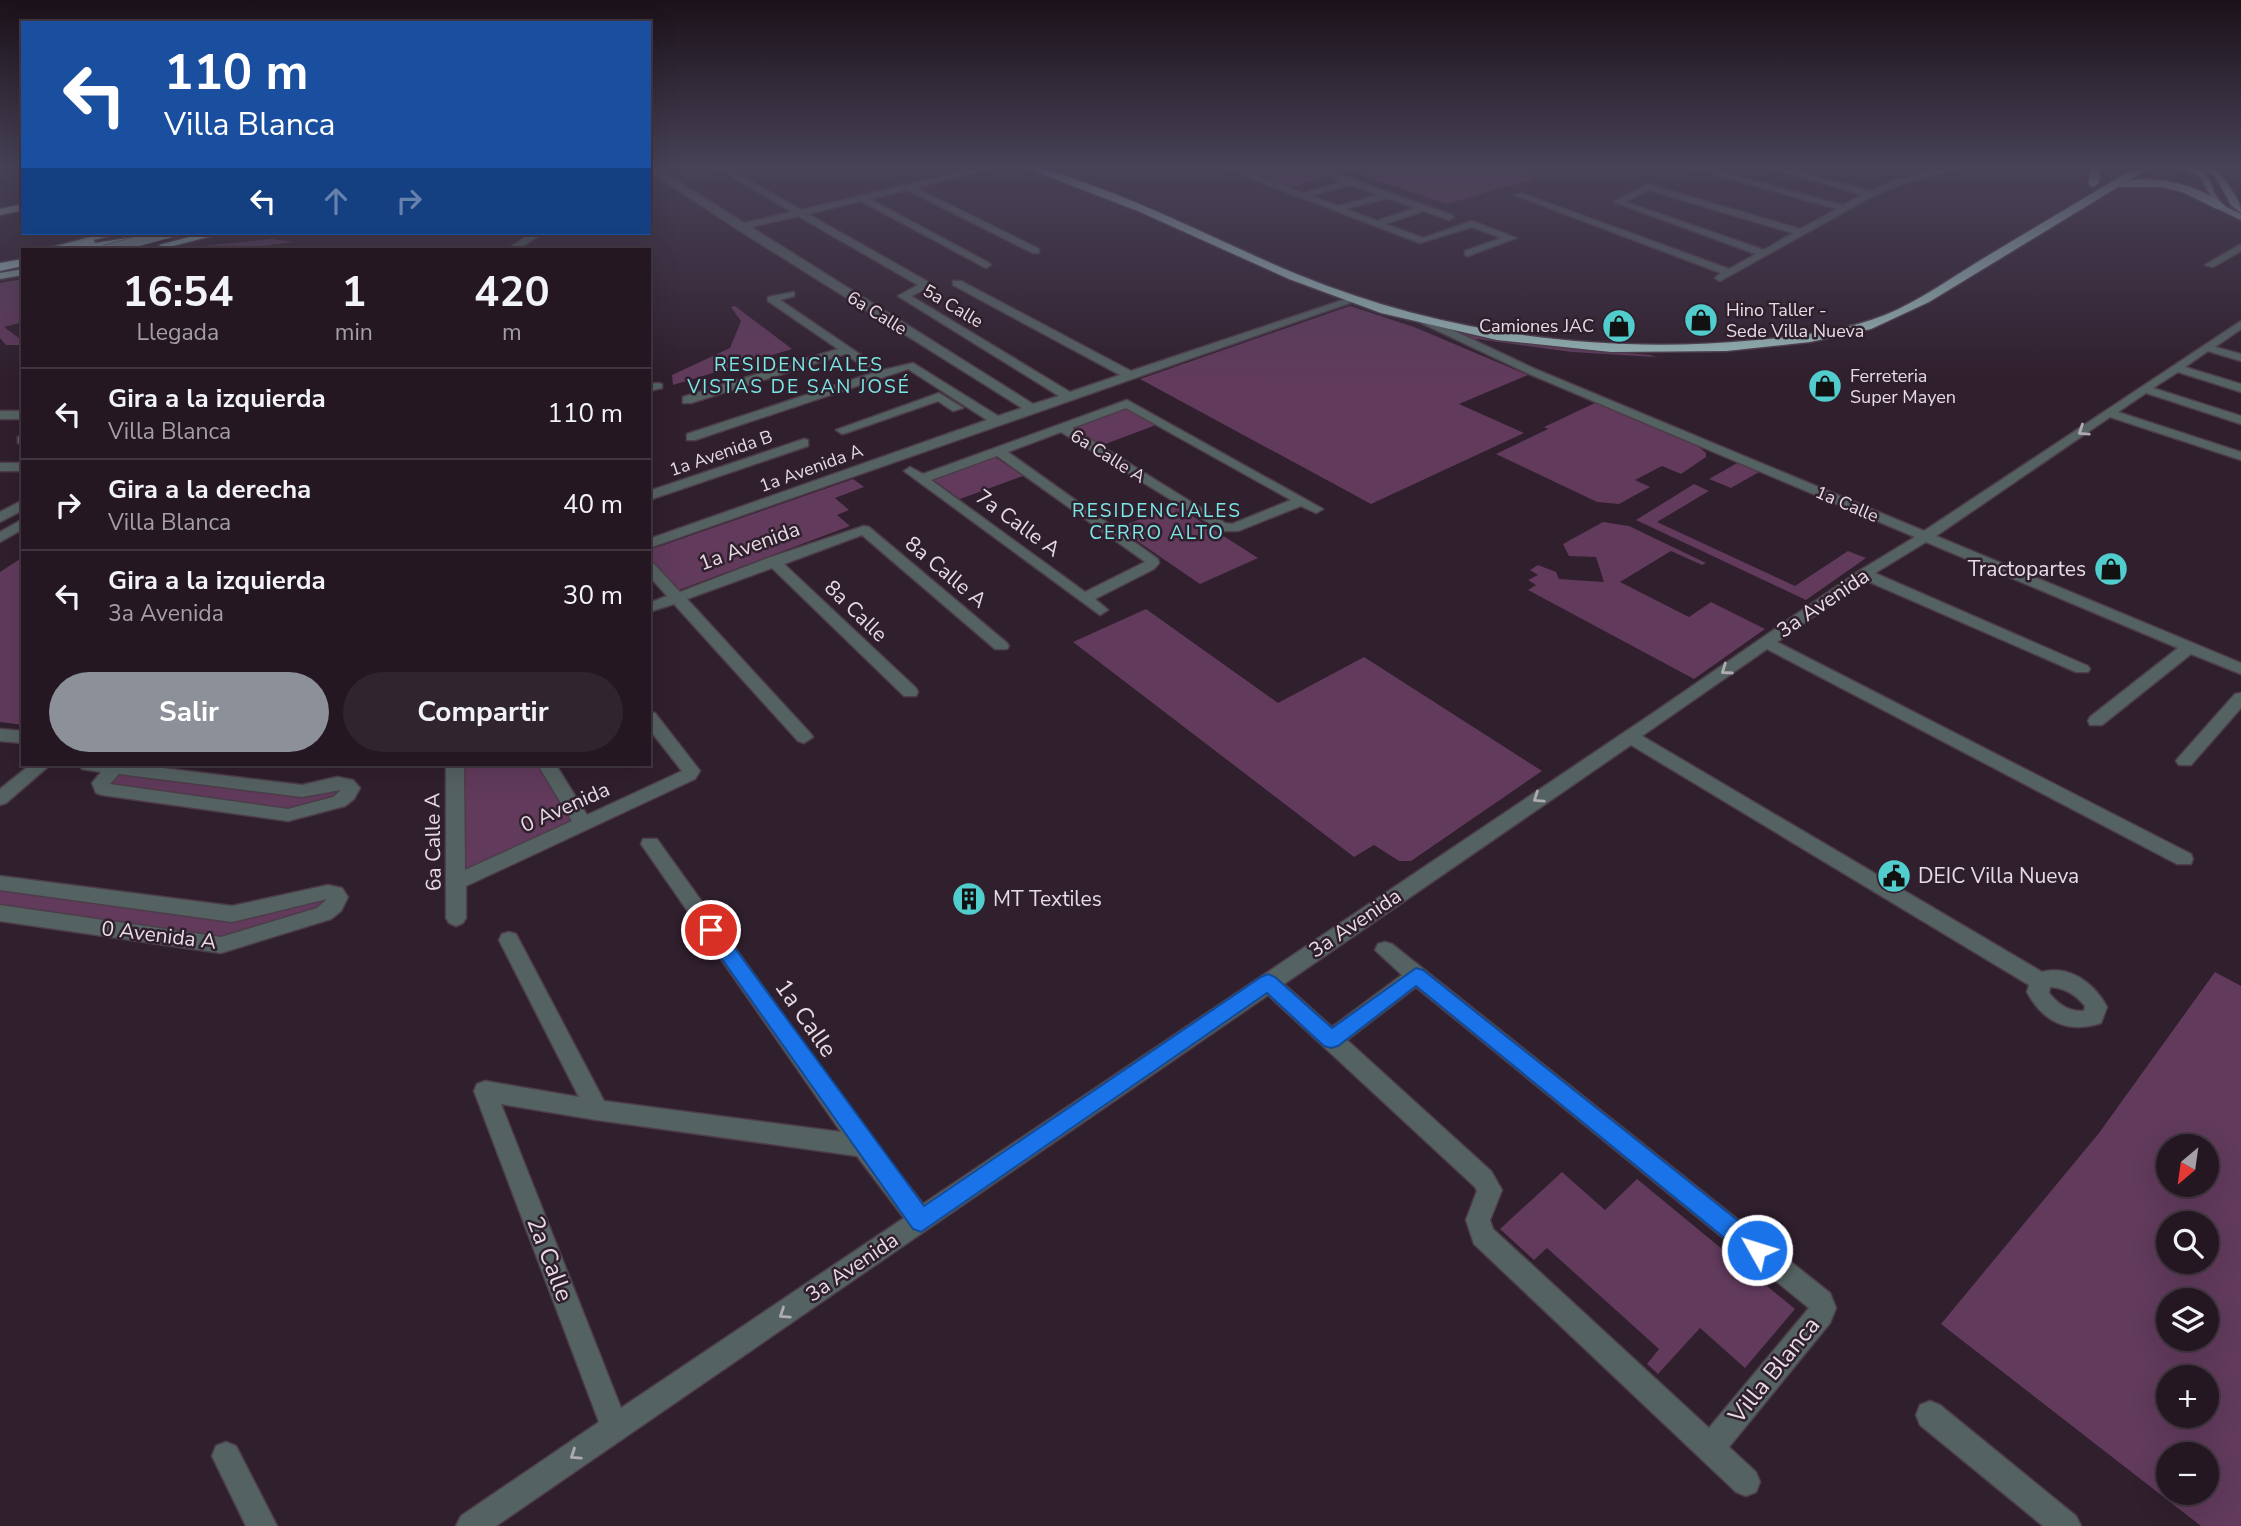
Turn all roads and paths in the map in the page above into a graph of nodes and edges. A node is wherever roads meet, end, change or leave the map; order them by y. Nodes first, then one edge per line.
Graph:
1 (99, 237) edge
2 (117, 237) edge
3 (153, 237) edge
4 (153, 237) edge
5 (199, 237) edge
6 (531, 237) edge
7 (756, 237) edge
8 (842, 237) edge
9 (935, 237) edge
10 (1008, 237) edge
11 (1205, 237) edge
12 (1220, 237) edge
13 (1413, 237) edge
14 (1434, 237) edge
15 (1509, 237) edge
16 (1633, 237) edge
17 (1719, 237) edge
18 (1790, 237) edge
19 (2002, 237) edge
20 (2027, 237) edge
21 (1997, 240) dead end
22 (2241, 247) edge
23 (54, 248) edge
24 (57, 248) edge
25 (88, 248) edge
26 (113, 248) edge
27 (152, 248) edge
28 (514, 248) edge
29 (1036, 251) dead end
30 (1468, 253) dead end
31 (1764, 253) junction
32 (21, 255) edge
33 (0, 260) edge
34 (21, 262) edge
35 (986, 265) dead end
36 (2210, 265) dead end
37 (0, 267) edge
38 (1730, 273) junction
39 (21, 274) edge
40 (1720, 278) dead end
41 (0, 279) edge
42 (957, 282) dead end
43 (790, 294) dead end
44 (1353, 300) junction
45 (1885, 306) dead end
46 (2241, 324) edge
47 (1460, 333) junction
48 (2207, 348) junction
49 (847, 350) junction
50 (2241, 358) edge
51 (2177, 368) junction
52 (882, 374) junction
53 (1127, 377) junction
54 (2241, 388) edge
55 (2144, 389) junction
56 (1070, 397) junction
57 (687, 400) dead end
58 (21, 403) edge
59 (1127, 404) junction
60 (1032, 409) junction
61 (2109, 413) junction
62 (3, 415) edge
63 (21, 415) edge
64 (2241, 420) edge
65 (991, 423) junction
66 (1063, 428) junction
67 (842, 430) dead end
68 (691, 437) dead end
69 (804, 443) dead end
70 (998, 452) junction
71 (2241, 456) edge
72 (0, 467) edge
73 (21, 467) edge
74 (651, 495) edge
75 (1301, 501) junction
76 (21, 505) edge
77 (1316, 509) dead end
78 (0, 519) edge
79 (21, 524) edge
80 (864, 530) joint
81 (1925, 537) junction
82 (0, 538) edge
83 (651, 543) edge
84 (773, 561) junction
85 (651, 568) edge
86 (1864, 574) junction
87 (677, 597) junction
88 (1085, 598) junction
89 (651, 607) edge
90 (1101, 610) dead end
91 (1765, 642) junction
92 (1001, 646) dead end
93 (2190, 647) junction
94 (2082, 669) dead end
95 (2241, 669) edge
96 (911, 692) dead end
97 (2241, 698) edge
98 (651, 720) edge
99 (2096, 721) dead end
100 (0, 735) edge
101 (1629, 736) junction
102 (21, 737) edge
103 (804, 737) dead end
104 (2185, 761) dead end
105 (40, 766) edge
106 (97, 766) edge
107 (455, 766) edge
108 (548, 766) edge
109 (115, 768) junction
110 (0, 799) edge
111 (583, 824) junction
112 (650, 844) dead end
113 (2184, 859) dead end
114 (457, 882) junction
115 (0, 883) edge
116 (0, 913) edge
117 (456, 918) dead end
118 (509, 940) dead end
119 (1385, 950) dead end
120 (1416, 976) junction
121 (1268, 982) junction
122 (2041, 982) dead end
123 (1331, 1040) junction
124 (597, 1110) junction
125 (864, 1146) junction
126 (921, 1221) junction
127 (1930, 1415) dead end
128 (615, 1427) junction
129 (1710, 1448) junction
130 (226, 1456) dead end
131 (1746, 1482) dead end
132 (262, 1526) edge
133 (471, 1526) edge
134 (2066, 1526) edge

1 - 23 main road
2 - 24 highway
3 - 26 main road, bridge
4 - 25 highway
5 - 27 highway
6 - 28 street
7 - 60 street, 6a Calle
8 - 56 street, 5a Calle
9 - 35 street
10 - 29 street
11 - 44 highway
12 - 45 highway
13 - 14 street
15 - 30 street
16 - 38 street
17 - 31 street
18 - 31 street
19 - 21 highway
20 - 47 highway
22 - 36 street
31 - 38 street
32 - 33 highway
34 - 37 highway
38 - 40 street
39 - 41 highway
42 - 53 street
43 - 49 street
44 - 47 highway
44 - 53 street
46 - 48 street, 3a Avenida
47 - 81 street, 1a Calle
48 - 50 street
48 - 51 street, 3a Avenida
49 - 52 street
49 - 57 street
51 - 54 street
51 - 55 street, 3a Avenida
52 - 65 street
52 - 68 street
53 - 56 street, 1a Avenida A
53 - 59 street
55 - 61 street, 3a Avenida
55 - 64 street
56 - 60 street, 1a Avenida A
58 - 62 street
59 - 66 street
59 - 75 street
60 - 65 street, 1a Avenida A
61 - 71 street
61 -> 81 street, 3a Avenida
62 - 63 street
65 - 67 street
65 - 83 street, 1a Avenida A
66 - 70 street
66 - 75 street, 6a Calle A
69 - 74 street, 1a Avenida B
70 - 88 street
70 - 88 street, 7a Calle A
72 - 73 street
75 - 77 street
76 - 78 street
79 - 82 street
80 - 84 street, 1a Avenida
80 - 92 street, 8a Calle A
81 - 86 street, 3a Avenida
81 - 93 street, 1a Calle
84 - 87 street, 1a Avenida
84 - 96 street, 8a Calle
85 - 87 street
86 - 91 street, 3a Avenida
86 - 94 street
87 - 89 street, 1a Avenida
87 - 103 street
88 - 90 street, 7a Calle A
91 -> 101 street, 3a Avenida
91 - 113 street
93 - 95 street, 1a Calle
93 - 99 street
97 - 104 street
98 - 111 street, 0 Avenida
100 - 102 street
101 -> 121 street, 3a Avenida
101 - 122 street
105 - 110 street
106 - 109 street
107 - 114 street, 6a Calle A
108 - 111 street
109 - 109 street
111 - 114 street, 0 Avenida
112 - 125 street, 1a Calle
114 - 117 street, 6a Calle A
115 - 116 street, 0 Avenida A
118 - 124 street
119 - 120 street, Villa Blanca
120 - 123 street
120 - 129 street, Villa Blanca
121 - 123 street
121 - 126 street, 3a Avenida
123 - 129 street
124 - 125 street
124 - 128 street, 2a Calle
125 - 126 street, 1a Calle
126 -> 128 street, 3a Avenida
127 - 134 street
128 -> 133 street, 3a Avenida
129 - 131 street
130 - 132 street

